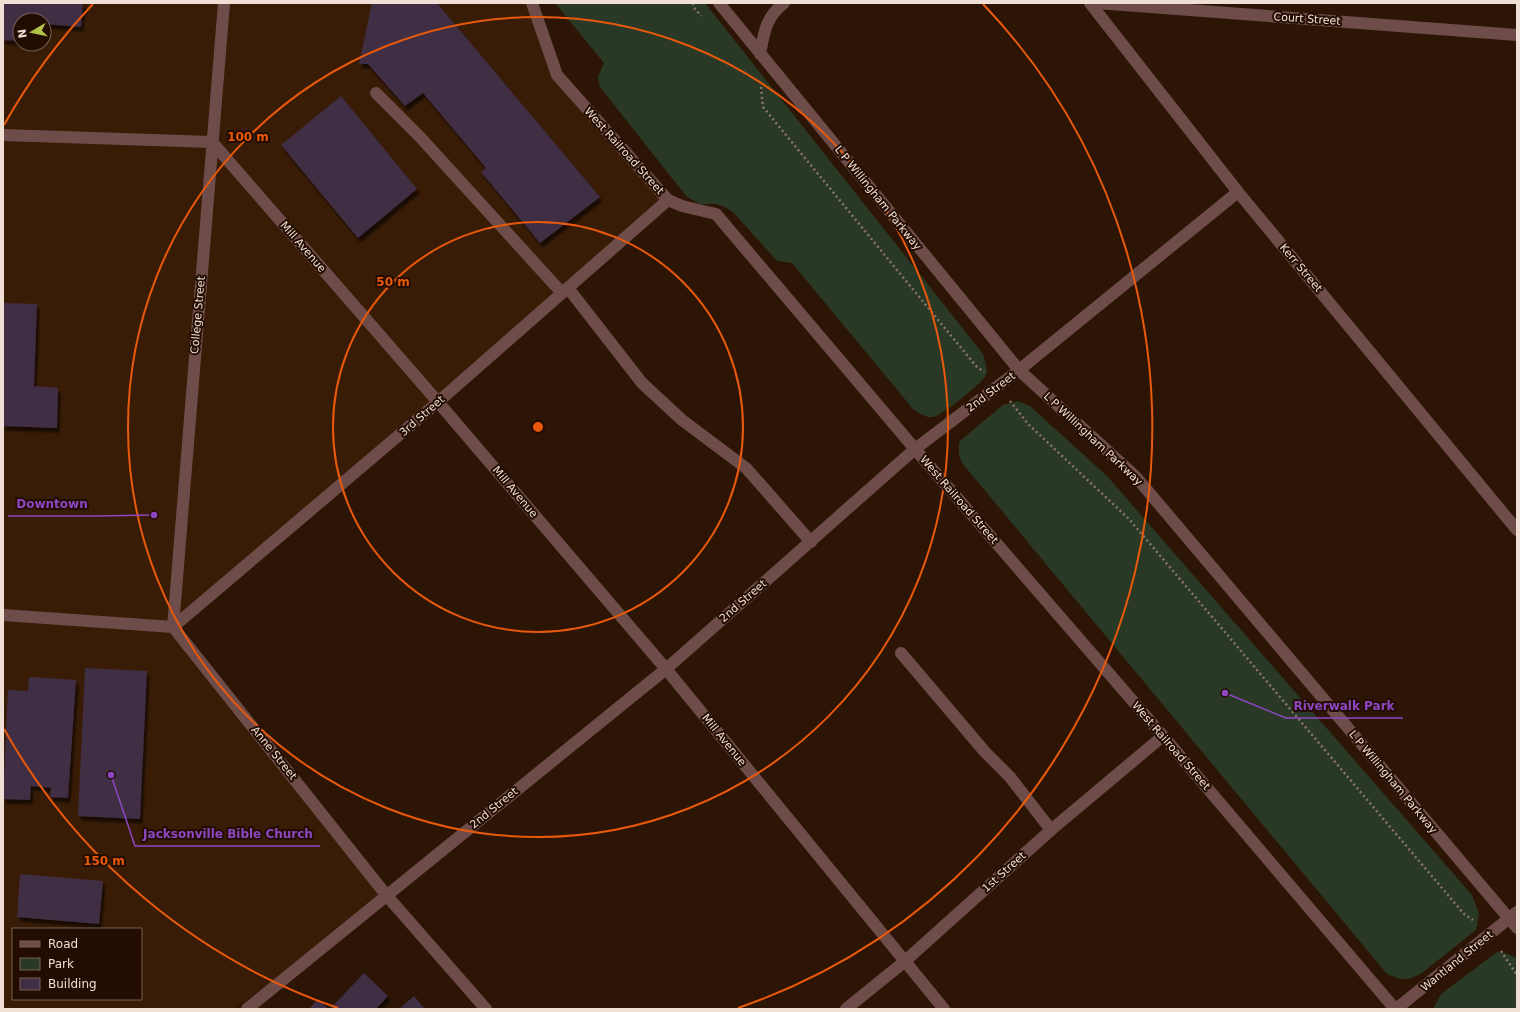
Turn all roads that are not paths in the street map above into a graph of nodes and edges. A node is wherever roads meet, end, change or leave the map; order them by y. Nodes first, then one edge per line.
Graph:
1 (224, 3) edge
2 (532, 3) edge
3 (719, 3) edge
4 (784, 3) edge
5 (1090, 3) edge
6 (1097, 3) edge
7 (1517, 35) edge
8 (760, 54) junction
9 (376, 93) dead end
10 (3, 135) edge
11 (212, 142) junction
12 (1238, 192) junction
13 (668, 200) junction
14 (565, 291) junction
15 (1020, 370) junction
16 (438, 402) junction
17 (915, 449) junction
18 (1517, 530) edge
19 (811, 542) junction
20 (3, 615) edge
21 (173, 627) junction
22 (901, 654) dead end
23 (666, 669) junction
24 (1163, 736) junction
25 (1051, 830) junction
26 (387, 896) junction
27 (1514, 920) edge
28 (904, 962) junction
29 (247, 1009) edge
30 (486, 1009) edge
31 (846, 1009) edge
32 (944, 1009) edge
33 (1395, 1009) edge

1 - 11 street, College Street
2 - 13 street, West Railroad Street
3 - 8 street, L P Willingham Parkway
4 - 8 street
5 - 12 street, Kerr Street
6 - 7 street, Court Street
8 - 15 street, L P Willingham Parkway
9 - 14 street
10 - 11 street
11 - 16 street, Mill Avenue
11 - 21 street, College Street
12 - 15 street, 2nd Street
12 - 18 street, Kerr Street
13 - 14 street, 3rd Street
13 - 17 street, West Railroad Street
14 - 16 street, 3rd Street
14 - 19 street
15 - 17 street, 2nd Street
15 - 27 street, L P Willingham Parkway
16 - 21 street, 3rd Street
16 - 23 street, Mill Avenue
17 - 19 street, 2nd Street
17 - 24 street, West Railroad Street
19 - 23 street, 2nd Street
20 - 21 street
21 - 26 street, Anne Street
22 - 25 street
23 - 26 street, 2nd Street
23 - 28 street, Mill Avenue
24 - 25 street, 1st Street
24 - 33 street, West Railroad Street
25 - 28 street, 1st Street
26 - 29 street, 2nd Street
26 - 30 street, Anne Street
27 - 33 street, Wantland Street
28 - 31 street, 1st Street
28 - 32 street, Mill Avenue

